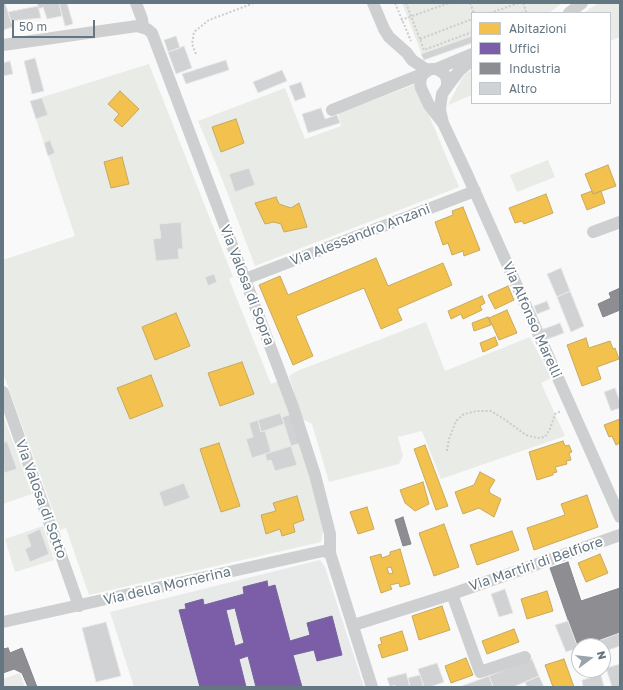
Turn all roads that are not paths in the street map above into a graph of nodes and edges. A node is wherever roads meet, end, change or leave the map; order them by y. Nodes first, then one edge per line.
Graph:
1 (136, 3) edge
2 (373, 3) edge
3 (582, 3) edge
4 (570, 12) edge
5 (143, 27) junction
6 (3, 45) edge
7 (411, 53) junction
8 (471, 54) edge
9 (471, 61) edge
10 (432, 69) junction
11 (420, 83) junction
12 (444, 90) junction
13 (332, 110) dead end
14 (443, 123) junction
15 (475, 191) junction
16 (620, 222) edge
17 (593, 232) dead end
18 (245, 279) junction
19 (3, 392) edge
20 (620, 517) edge
21 (620, 535) edge
22 (330, 553) junction
23 (452, 594) junction
24 (80, 606) junction
25 (3, 622) edge
26 (354, 625) junction
27 (525, 657) dead end
28 (372, 687) edge

1 - 5 street
2 - 7 street, Via Alfonso Marelli
3 - 4 street
5 - 6 street
5 - 18 street, Via Valosa di Sopra
7 - 10 street, Via Alfonso Marelli
7 - 11 street, Via Alfonso Marelli
8 - 10 street
9 - 12 street
10 - 11 street
10 - 12 street, Via Alfonso Marelli
11 - 12 street
11 - 13 street
11 - 14 street, Via Alfonso Marelli
12 - 14 street, Via Alfonso Marelli
14 - 15 street, Via Alfonso Marelli
15 - 18 street, Via Alessandro Anzani
15 - 20 street, Via Alfonso Marelli
16 - 17 street
18 - 22 street, Via Valosa di Sopra
19 - 24 street, Via Valosa di Sotto
21 - 23 street, Via Martiri di Belfiore
22 - 24 street, Via della Mornerina
22 - 26 street, Via Valosa di Sopra
23 - 26 street, Via Martiri di Belfiore
23 - 27 street, Via Martiri di Belfiore
24 - 25 street, Via della Mornerina
26 - 28 street, Via Valosa di Sopra

